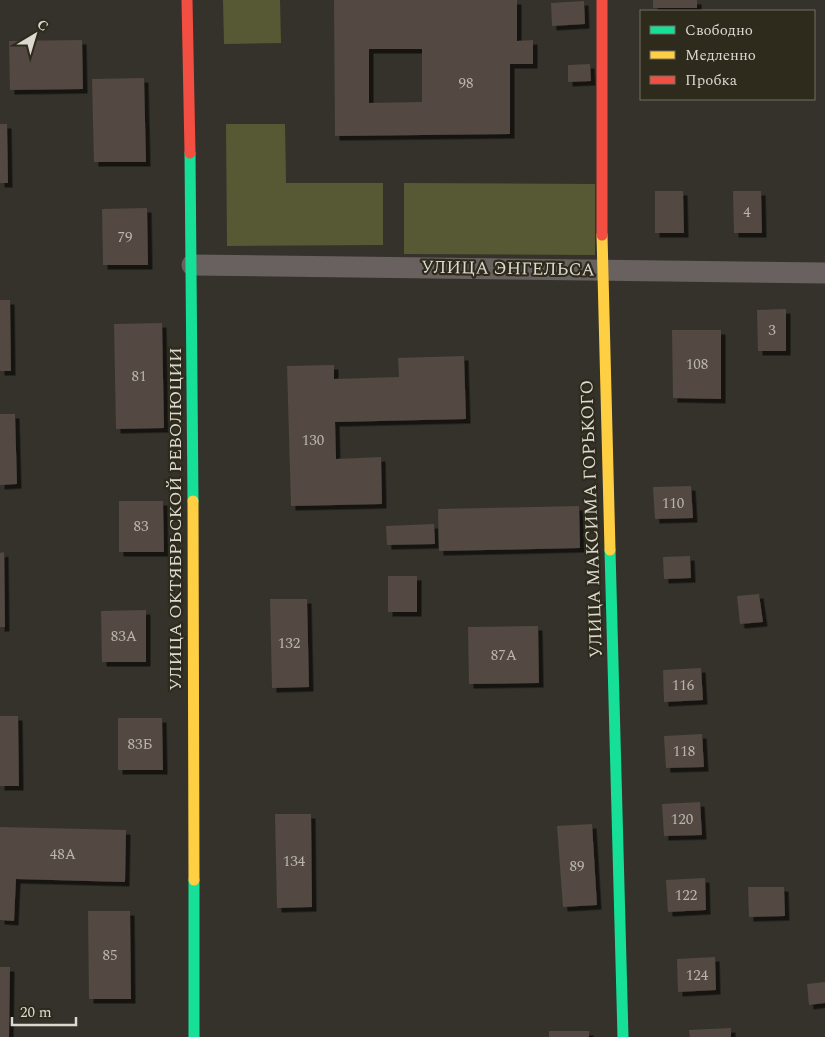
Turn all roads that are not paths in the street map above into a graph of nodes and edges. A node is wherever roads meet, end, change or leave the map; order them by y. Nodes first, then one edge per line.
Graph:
1 (187, 0) edge
2 (602, 0) edge
3 (192, 265) junction
4 (602, 269) junction
5 (825, 273) edge
6 (194, 1037) edge
7 (624, 1037) edge

1 - 3 street, УЛИЦА ОКТЯБРЬСКОЙ РЕВОЛЮЦИИ
2 - 4 street, УЛИЦА МАКСИМА ГОРЬКОГО
3 - 4 street, УЛИЦА ЭНГЕЛЬСА
3 - 6 street, УЛИЦА ОКТЯБРЬСКОЙ РЕВОЛЮЦИИ
4 - 5 street, УЛИЦА ЭНГЕЛЬСА
4 - 7 street, УЛИЦА МАКСИМА ГОРЬКОГО

